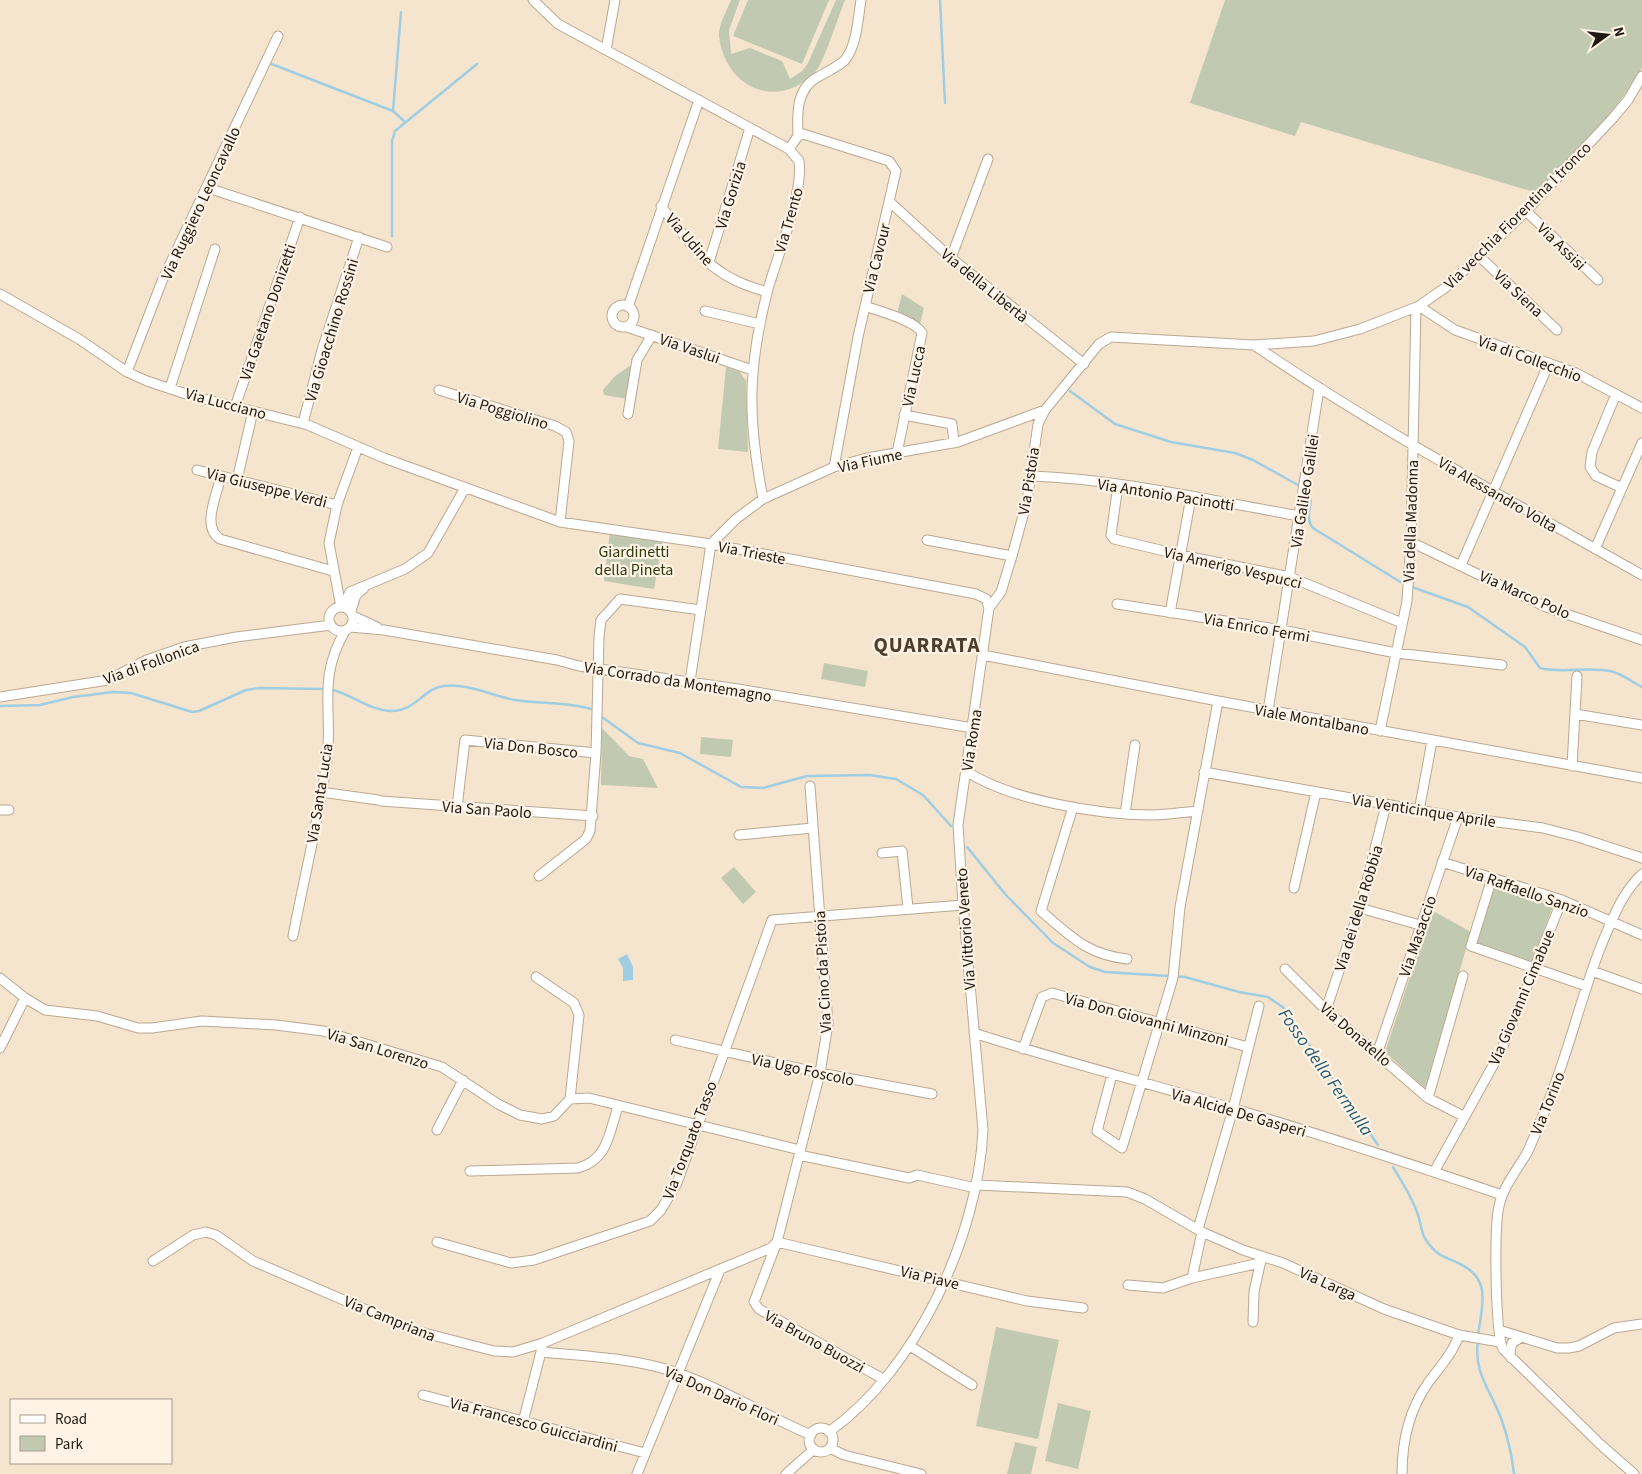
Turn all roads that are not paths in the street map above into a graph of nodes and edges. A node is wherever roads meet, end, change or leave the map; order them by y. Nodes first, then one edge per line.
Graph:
1 (533, 0) edge
2 (615, 0) edge
3 (861, 0) edge
4 (278, 36) dead end
5 (606, 50) junction
6 (1641, 81) edge
7 (699, 100) junction
8 (750, 128) junction
9 (798, 136) junction
10 (789, 149) junction
11 (988, 158) dead end
12 (208, 188) junction
13 (890, 202) junction
14 (662, 206) junction
15 (1526, 211) junction
16 (300, 217) junction
17 (359, 237) junction
18 (387, 247) dead end
19 (215, 249) dead end
20 (1480, 256) junction
21 (951, 258) junction
22 (709, 262) junction
23 (1598, 280) dead end
24 (767, 292) junction
25 (0, 294) edge
26 (865, 306) junction
27 (628, 307) junction
28 (1417, 307) junction
29 (706, 311) dead end
30 (760, 324) junction
31 (627, 327) junction
32 (1557, 330) dead end
33 (652, 335) junction
34 (1254, 345) junction
35 (1549, 363) junction
36 (1084, 364) junction
37 (752, 370) junction
38 (127, 372) junction
39 (170, 388) junction
40 (1319, 389) junction
41 (439, 390) dead end
42 (1616, 394) junction
43 (235, 407) junction
44 (1642, 408) edge
45 (1045, 410) junction
46 (252, 411) junction
47 (628, 414) dead end
48 (904, 416) junction
49 (304, 424) junction
50 (954, 443) junction
51 (1642, 443) edge
52 (1413, 446) junction
53 (358, 447) junction
54 (896, 453) junction
55 (834, 467) junction
56 (197, 470) dead end
57 (221, 476) junction
58 (1031, 476) junction
59 (237, 480) junction
60 (1118, 485) junction
61 (465, 488) junction
62 (1622, 488) junction
63 (1492, 493) junction
64 (1191, 497) junction
65 (763, 499) junction
66 (337, 504) junction
67 (1300, 516) junction
68 (560, 522) junction
69 (927, 540) dead end
70 (1411, 542) junction
71 (711, 544) junction
72 (1596, 549) junction
73 (1181, 555) junction
74 (1012, 556) junction
75 (1461, 565) junction
76 (333, 571) junction
77 (1642, 576) edge
78 (1290, 577) junction
79 (1117, 604) dead end
80 (989, 608) junction
81 (347, 610) junction
82 (701, 610) junction
83 (1170, 613) junction
84 (330, 615) junction
85 (1402, 623) junction
86 (301, 628) junction
87 (340, 628) junction
88 (384, 630) junction
89 (1282, 630) junction
90 (1641, 636) edge
91 (1396, 652) junction
92 (983, 655) junction
93 (1502, 665) dead end
94 (597, 667) junction
95 (1577, 676) dead end
96 (690, 682) junction
97 (0, 697) edge
98 (1218, 701) junction
99 (1268, 711) junction
100 (1575, 714) junction
101 (1642, 725) edge
102 (973, 728) junction
103 (1380, 731) junction
104 (1432, 741) junction
105 (1135, 745) dead end
106 (596, 753) junction
107 (1572, 766) junction
108 (966, 771) junction
109 (1204, 772) junction
110 (1642, 778) edge
111 (810, 786) dead end
112 (321, 792) junction
113 (1316, 792) junction
114 (1386, 805) junction
115 (1073, 806) junction
116 (457, 807) junction
117 (1419, 810) junction
118 (1198, 811) junction
119 (1125, 814) junction
120 (593, 816) junction
121 (1458, 817) junction
122 (958, 825) joint
123 (813, 828) junction
124 (739, 835) dead end
125 (882, 853) dead end
126 (1642, 858) edge
127 (1442, 862) junction
128 (539, 876) dead end
129 (1492, 878) junction
130 (1641, 878) edge
131 (1294, 888) dead end
132 (1562, 900) junction
133 (962, 905) junction
134 (908, 908) junction
135 (1360, 908) junction
136 (820, 916) junction
137 (1611, 921) junction
138 (1420, 925) junction
139 (1642, 935) edge
140 (292, 936) dead end
141 (1127, 959) dead end
142 (1286, 969) dead end
143 (1534, 969) junction
144 (1592, 970) junction
145 (1463, 976) dead end
146 (536, 977) dead end
147 (0, 978) edge
148 (1586, 986) junction
149 (1642, 989) edge
150 (25, 998) junction
151 (1259, 1006) dead end
152 (1326, 1010) junction
153 (1160, 1024) junction
154 (974, 1033) junction
155 (675, 1040) dead end
156 (1248, 1047) junction
157 (0, 1048) edge
158 (1023, 1049) junction
159 (723, 1052) junction
160 (1378, 1054) junction
161 (820, 1073) junction
162 (1112, 1075) junction
163 (462, 1080) junction
164 (1142, 1084) junction
165 (932, 1094) dead end
166 (1428, 1098) junction
167 (570, 1099) junction
168 (618, 1107) junction
169 (1233, 1109) junction
170 (1463, 1116) junction
171 (696, 1125) junction
172 (437, 1130) dead end
173 (799, 1153) junction
174 (470, 1170) dead end
175 (1434, 1172) junction
176 (977, 1186) junction
177 (1502, 1195) junction
178 (1200, 1231) junction
179 (437, 1242) dead end
180 (777, 1242) junction
181 (1261, 1260) junction
182 (153, 1261) dead end
183 (720, 1270) junction
184 (1192, 1278) junction
185 (945, 1281) junction
186 (1128, 1285) dead end
187 (1083, 1308) dead end
188 (1253, 1322) dead end
189 (1642, 1324) edge
190 (1499, 1330) junction
191 (1460, 1335) junction
192 (1522, 1337) junction
193 (1500, 1342) junction
194 (543, 1343) junction
195 (910, 1346) junction
196 (541, 1352) junction
197 (1512, 1358) junction
198 (678, 1373) junction
199 (883, 1379) junction
200 (972, 1385) dead end
201 (423, 1394) dead end
202 (523, 1422) junction
203 (830, 1432) junction
204 (811, 1435) junction
205 (830, 1448) junction
206 (814, 1449) junction
207 (645, 1453) junction
208 (637, 1474) edge
209 (786, 1474) edge
210 (921, 1474) edge
211 (1402, 1474) edge
212 (1634, 1474) edge

1 - 5 street
2 - 5 street
3 - 9 street
4 - 12 street, Via Ruggiero Leoncavallo
5 - 7 street
6 - 15 street, Via vecchia Fiorentina I tronco
7 - 8 street
7 - 14 street, Via Udine
8 - 10 street
8 - 22 street, Via Gorizia
9 - 10 street
9 - 13 street, Via Cavour
10 - 24 street, Via Trento
11 - 21 street
12 - 16 street
12 - 38 street, Via Ruggiero Leoncavallo
13 - 21 street, Via della Libertà
13 - 26 street, Via Cavour
14 - 22 street, Via Udine
14 - 27 street
15 - 20 street, Via vecchia Fiorentina I tronco
15 - 23 street, Via Assisi
16 - 17 street
16 - 43 street, Via Gaetano Donizetti
17 - 18 street
17 - 49 street, Via Gioacchino Rossini
19 - 39 street
20 - 28 street, Via vecchia Fiorentina I tronco
20 - 32 street, Via Siena
21 - 36 street, Via della Libertà
22 - 24 street, Via Udine
24 - 30 street, Via Trento
25 - 38 street, Via Lucciano
26 - 48 street, Via Lucca
26 - 55 street, Via Cavour
27 - 31 street
27 - 31 street
28 - 34 street, Via vecchia Fiorentina I tronco
28 - 35 street, Via di Collecchio
28 - 52 street, Via della Madonna
29 - 30 street
30 - 37 street, Via Trento
31 - 33 street, Via Vaslui
33 - 37 street, Via Vaslui
33 - 47 street
34 - 36 street, Via vecchia Fiorentina I tronco
34 - 40 street, Via Alessandro Volta
35 - 42 street, Via di Collecchio
35 - 63 street
36 - 45 street, Via Pistoia
37 - 65 street, Via Trento
38 - 39 street, Via Lucciano
39 - 43 street, Via Lucciano
40 - 52 street, Via Alessandro Volta
40 - 67 street, Via Galileo Galilei
41 - 68 street, Via Poggiolino
42 - 44 street, Via di Collecchio
42 - 62 street
43 - 46 street, Via Lucciano
45 - 50 street, Via Fiume
45 - 58 street, Via Pistoia
46 - 49 street, Via Lucciano
46 - 59 street
48 - 50 street
48 - 54 street, Via Lucca
49 - 53 street, Via Lucciano
50 - 54 street, Via Fiume
51 - 62 street
52 - 63 street, Via Alessandro Volta
52 - 70 street, Via della Madonna
53 - 61 street, Via Lucciano
53 - 66 street
54 - 55 street, Via Fiume
55 - 65 street, Via Fiume
56 - 57 street, Via Giuseppe Verdi
57 - 59 street, Via Giuseppe Verdi
57 - 76 street
58 - 60 street, Via Antonio Pacinotti
58 - 74 street, Via Pistoia
59 - 66 street, Via Giuseppe Verdi
60 - 64 street, Via Antonio Pacinotti
60 - 73 street, Via Amerigo Vespucci
61 - 68 street, Via Trieste
61 - 81 street
62 - 72 street
63 - 72 street, Via Alessandro Volta
63 - 75 street
64 - 67 street, Via Antonio Pacinotti
64 - 73 street
65 - 71 street, Via Fiume
66 - 76 street
67 - 78 street, Via Galileo Galilei
68 - 71 street, Via Trieste
69 - 74 street
70 - 75 street, Via Marco Polo
70 - 85 street, Via della Madonna
71 - 80 street, Via Trieste
71 - 82 street
72 - 77 street, Via Alessandro Volta
73 - 78 street, Via Amerigo Vespucci
73 - 83 street
74 - 80 street, Via Pistoia
75 - 90 street, Via Marco Polo
76 - 81 street
78 - 85 street, Via Amerigo Vespucci
78 - 89 street, Via Galileo Galilei
79 - 83 street, Via Enrico Fermi
80 - 92 street
81 - 84 street, Via di Follonica
81 - 87 street
81 - 88 street, Via Corrado da Montemagno
82 - 94 street
82 - 96 street
83 - 89 street, Via Enrico Fermi
84 - 86 street, Via di Follonica
84 - 87 street
85 - 91 street, Via della Madonna
86 - 87 street, Via di Follonica
86 - 97 street, Via di Follonica
87 - 88 street, Via Corrado da Montemagno
87 - 112 street, Via Santa Lucia
88 - 94 street, Via Corrado da Montemagno
89 - 91 street, Via Enrico Fermi
89 - 99 street, Via Galileo Galilei
91 - 93 street, Via Enrico Fermi
91 - 103 street, Via della Madonna
92 - 98 street, Viale Montalbano
92 - 102 street, Via Roma
94 - 96 street, Via Corrado da Montemagno
94 - 106 street
95 - 100 street
96 - 102 street, Via Corrado da Montemagno
98 - 99 street, Viale Montalbano
98 - 109 street
99 - 103 street, Viale Montalbano
100 - 101 street
100 - 107 street
102 - 108 street, Via Roma
103 - 104 street, Viale Montalbano
104 - 107 street, Viale Montalbano
104 - 117 street
105 - 119 street
106 - 116 street, Via Don Bosco
106 - 120 street
107 - 110 street, Viale Montalbano
108 - 115 street
108 - 122 street, Via Roma
109 - 113 street, Via Venticinque Aprile
109 - 118 street
111 - 123 street, Via Cino da Pistoia
112 - 116 street, Via San Paolo
112 - 140 street, Via Santa Lucia
113 - 114 street, Via Venticinque Aprile
113 - 131 street
114 - 117 street, Via Venticinque Aprile
114 - 135 street, Via dei della Robbia
115 - 119 street
115 - 141 street
116 - 120 street, Via San Paolo
117 - 121 street, Via Venticinque Aprile
118 - 119 street
118 - 153 street
120 - 128 street
121 - 126 street, Via Venticinque Aprile
121 - 127 street, Via Masaccio
122 - 133 street, Via Vittorio Veneto
123 - 124 street
123 - 136 street, Via Cino da Pistoia
125 - 134 street
127 - 129 street, Via Raffaello Sanzio
127 - 138 street, Via Masaccio
129 - 132 street, Via Raffaello Sanzio
129 - 143 street
130 - 137 street, Via Torino
132 - 137 street, Via Raffaello Sanzio
132 - 143 street, Via Giovanni Cimabue
133 - 134 street
133 - 154 street, Via Vittorio Veneto
134 - 136 street
135 - 138 street
135 - 152 street, Via dei della Robbia
136 - 159 street, Via Torquato Tasso
136 - 161 street, Via Cino da Pistoia
137 - 139 street, Via Raffaello Sanzio
137 - 144 street, Via Torino
138 - 160 street, Via Masaccio
142 - 152 street, Via Donatello
143 - 148 street
143 - 170 street, Via Giovanni Cimabue
144 - 148 street, Via Torino
144 - 149 street
145 - 166 street
146 - 167 street
147 - 150 street, Via San Lorenzo
148 - 177 street, Via Torino
150 - 157 street
150 - 163 street, Via San Lorenzo
151 - 156 street
152 - 160 street, Via Donatello
153 - 156 street, Via Don Giovanni Minzoni
153 - 158 street, Via Don Giovanni Minzoni
153 - 164 street
154 - 158 street, Via Alcide De Gasperi
154 - 176 street, Via Vittorio Veneto
155 - 159 street, Via Ugo Foscolo
156 - 169 street
158 - 162 street, Via Alcide De Gasperi
159 - 161 street, Via Ugo Foscolo
159 - 171 street, Via Torquato Tasso
160 - 166 street, Via Donatello
161 - 165 street, Via Ugo Foscolo
161 - 173 street, Via Cino da Pistoia
162 - 164 street, Via Alcide De Gasperi
162 - 164 street
163 - 167 street, Via San Lorenzo
163 - 172 street
164 - 169 street, Via Alcide De Gasperi
166 - 170 street, Via Donatello
167 - 168 street, Via Larga
168 - 171 street, Via Larga
168 - 174 street
169 - 175 street, Via Alcide De Gasperi
169 - 178 street
170 - 175 street, Via Giovanni Cimabue
171 - 173 street, Via Larga
171 - 179 street, Via Torquato Tasso
173 - 176 street, Via Larga
173 - 180 street, Via Cino da Pistoia
175 - 177 street, Via Alcide De Gasperi
176 - 178 street, Via Larga
176 - 185 street, Via Vittorio Veneto
177 - 190 street, Via Torino
178 - 181 street, Via Larga
178 - 184 street
180 - 183 street, Via Campriana
180 - 185 street, Via Piave
180 - 199 street, Via Bruno Buozzi
181 - 184 street
181 - 188 street
181 - 191 street, Via Larga
182 - 194 street, Via Campriana
183 - 194 street, Via Campriana
183 - 198 street
184 - 186 street
185 - 187 street, Via Piave
185 - 195 street, Via Vittorio Veneto
189 - 192 street
190 - 192 street
190 - 193 street, Via Torino
191 - 193 street, Via Larga
191 - 211 street
192 - 197 street
193 - 197 street
194 - 196 street
195 - 199 street, Via Vittorio Veneto
195 - 200 street
196 - 198 street, Via Don Dario Flori
196 - 202 street
197 - 212 street
198 - 204 street, Via Don Dario Flori
198 - 207 street
199 - 203 street, Via Vittorio Veneto
201 - 202 street, Via Francesco Guicciardini
202 - 207 street, Via Francesco Guicciardini
203 - 204 street
203 - 205 street
204 - 206 street
205 - 206 street
205 - 210 street
206 - 209 street
207 - 208 street

